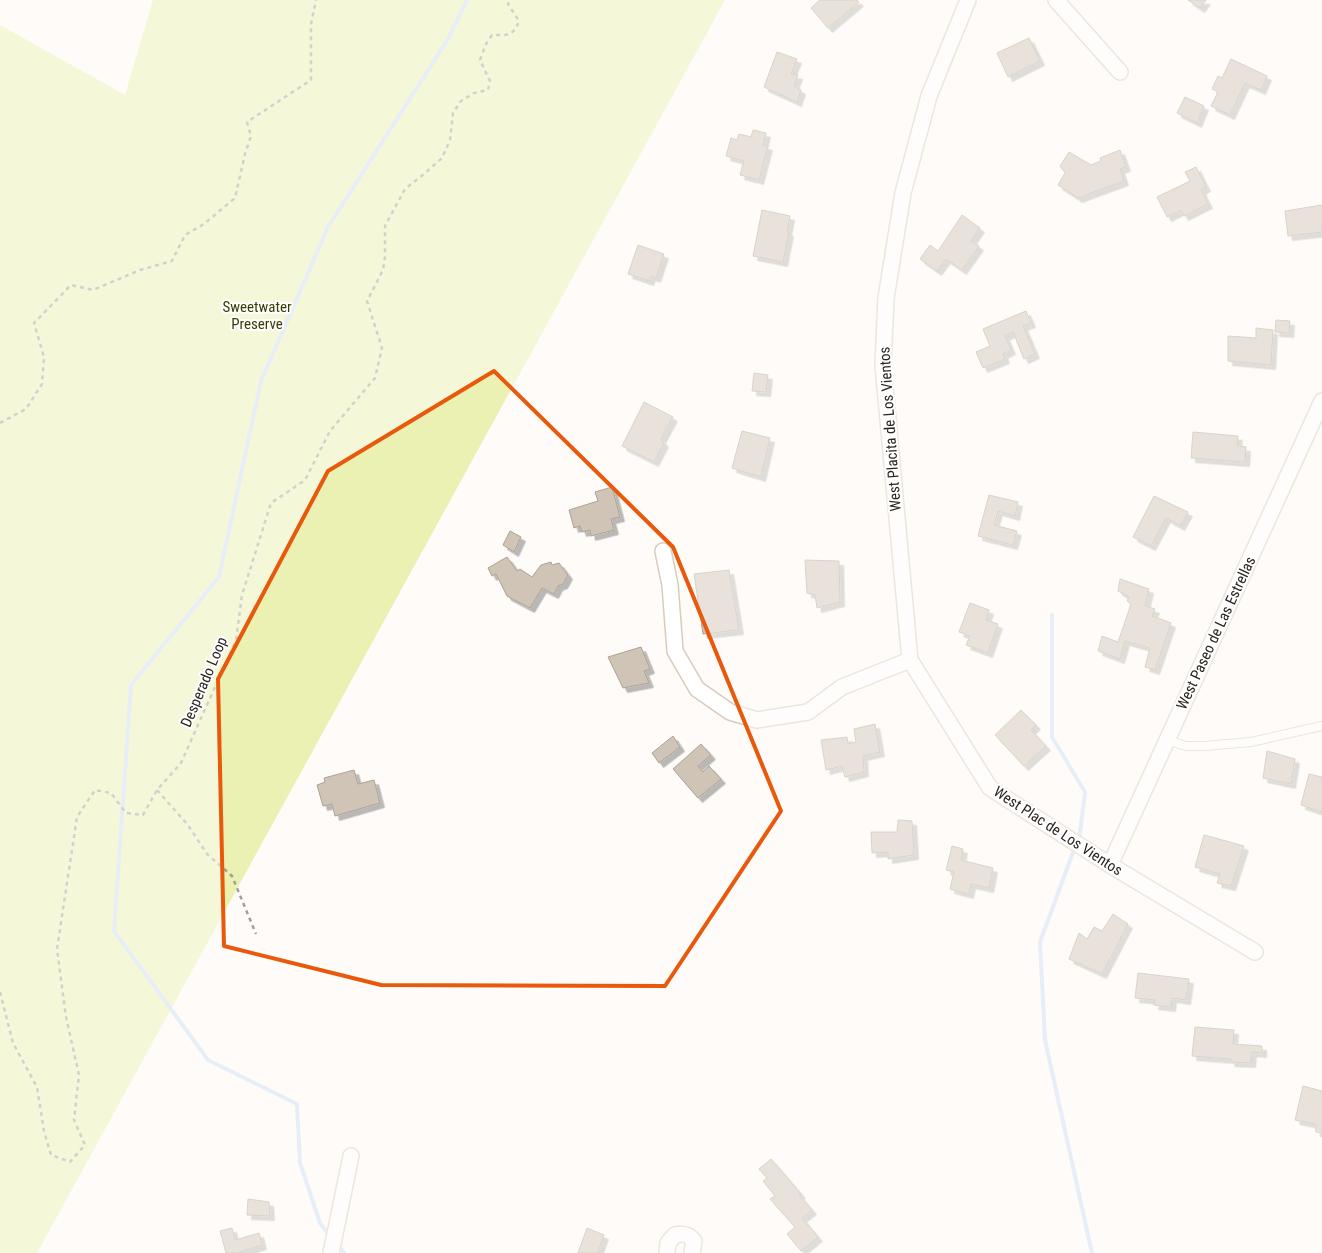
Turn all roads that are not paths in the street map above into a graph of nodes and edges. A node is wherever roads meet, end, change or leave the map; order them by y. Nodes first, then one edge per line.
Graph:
1 (968, 0) edge
2 (1056, 0) edge
3 (1120, 72) dead end
4 (1322, 401) edge
5 (663, 551) dead end
6 (910, 660) junction
7 (1322, 726) edge
8 (1167, 740) junction
9 (1110, 865) junction
10 (1256, 952) dead end
11 (351, 1156) dead end
12 (332, 1253) edge
13 (667, 1253) edge
14 (692, 1253) edge

1 - 6 street, West Placita de Los Vientos
2 - 3 street
4 - 8 street, West Paseo de Las Estrellas
5 - 6 street
6 - 9 street, West Plac de Los Vientos
7 - 8 lane
8 - 9 street, West Paseo de Las Estrellas
9 - 10 street, West Plac de Los Vientos
11 - 12 street
13 - 14 street

